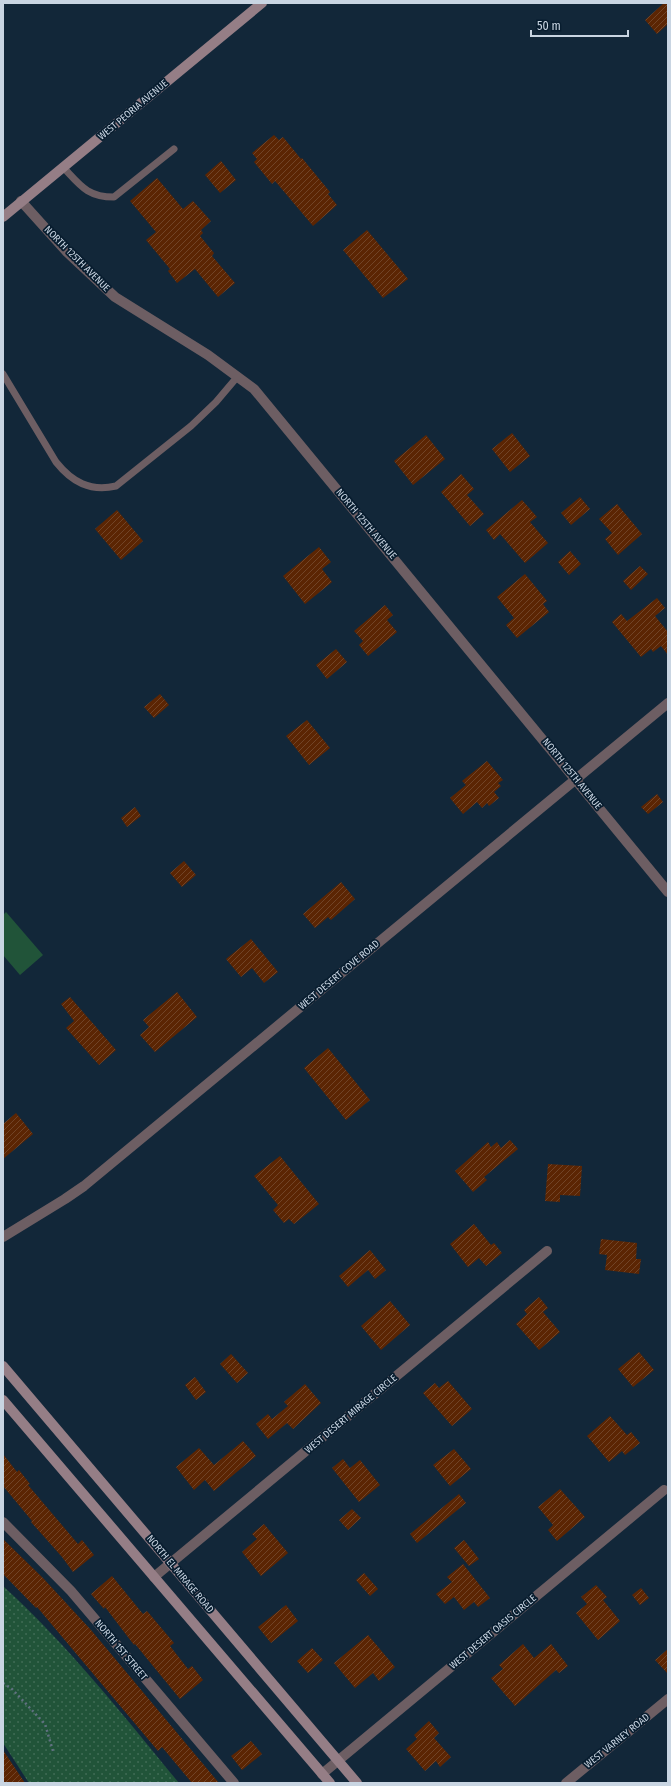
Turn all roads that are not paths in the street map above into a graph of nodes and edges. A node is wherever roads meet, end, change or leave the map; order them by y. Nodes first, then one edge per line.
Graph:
1 (262, 3) edge
2 (174, 149) dead end
3 (63, 167) junction
4 (21, 201) junction
5 (3, 217) edge
6 (3, 374) edge
7 (238, 376) junction
8 (668, 703) edge
9 (576, 779) junction
10 (668, 892) edge
11 (3, 1237) edge
12 (547, 1251) dead end
13 (3, 1366) edge
14 (3, 1400) edge
15 (664, 1490) dead end
16 (3, 1522) edge
17 (171, 1564) junction
18 (154, 1577) junction
19 (668, 1699) edge
20 (338, 1761) junction
21 (322, 1774) junction
22 (234, 1783) edge
23 (330, 1783) edge
24 (358, 1783) edge
25 (566, 1783) edge

1 - 3 main road, WEST PEORIA AVENUE
2 - 3 lane
3 - 4 main road, WEST PEORIA AVENUE
4 - 5 main road, WEST PEORIA AVENUE
4 - 7 street, NORTH 125TH AVENUE
6 - 7 lane
7 - 9 street, NORTH 125TH AVENUE
8 - 9 street, WEST DESERT COVE ROAD
9 - 10 street, NORTH 125TH AVENUE
9 - 11 street, WEST DESERT COVE ROAD
12 - 17 street, WEST DESERT MIRAGE CIRCLE
13 - 17 main road, NORTH EL MIRAGE ROAD
14 - 18 main road
15 - 20 street, WEST DESERT OASIS CIRCLE
16 - 22 street, NORTH 1ST STREET
17 - 18 street, WEST DESERT MIRAGE CIRCLE
17 - 20 main road, NORTH EL MIRAGE ROAD
18 - 21 main road
19 - 25 street, WEST VARNEY ROAD
20 - 21 street, WEST DESERT OASIS CIRCLE
20 - 24 main road, NORTH EL MIRAGE ROAD
21 - 23 main road

